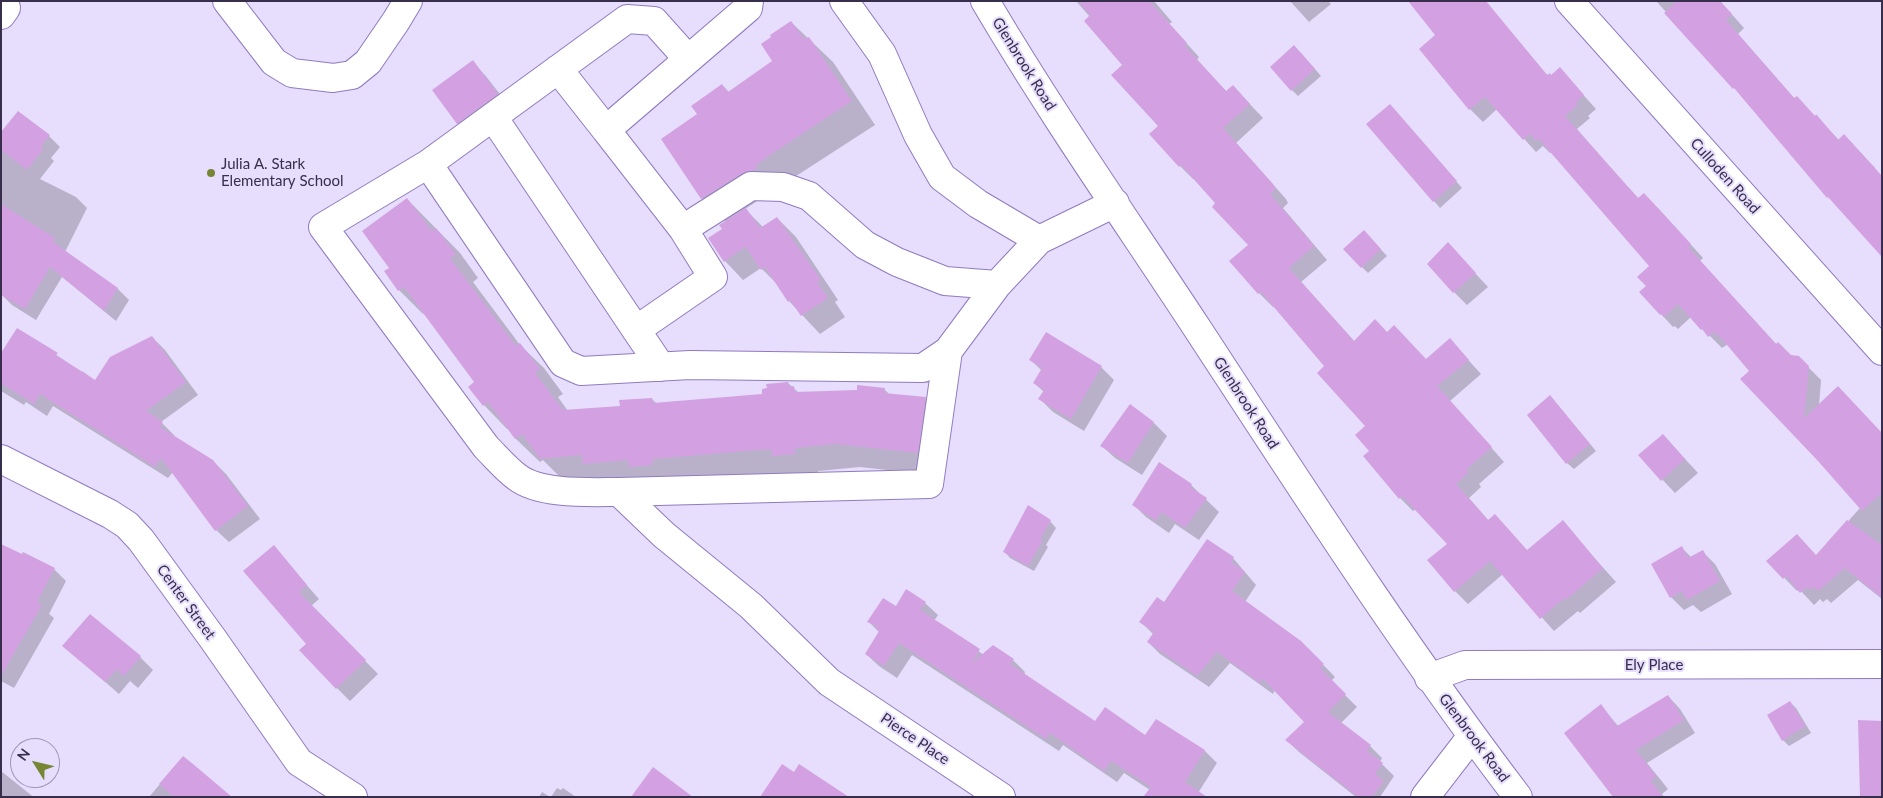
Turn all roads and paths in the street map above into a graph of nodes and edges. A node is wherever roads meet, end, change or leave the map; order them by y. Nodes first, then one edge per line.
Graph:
1 (227, 1) edge
2 (408, 1) edge
3 (749, 1) edge
4 (844, 1) edge
5 (985, 1) edge
6 (1569, 1) edge
7 (688, 59) junction
8 (558, 69) junction
9 (493, 117) junction
10 (606, 130) junction
11 (428, 164) junction
12 (1115, 203) junction
13 (683, 229) junction
14 (1039, 240) junction
15 (997, 285) junction
16 (636, 330) junction
17 (948, 351) junction
18 (1882, 351) edge
19 (660, 367) junction
20 (1, 459) edge
21 (619, 492) junction
22 (1882, 664) edge
23 (1429, 678) junction
24 (1472, 736) junction
25 (338, 793) edge
26 (1000, 797) edge
27 (1425, 797) edge
28 (1518, 797) edge

1 - 2 street
3 - 7 street
4 - 14 street
5 - 12 street, Glenbrook Road
6 - 18 street, Culloden Road
7 - 8 street
7 - 10 street
8 - 9 street
8 - 10 street
9 - 11 street
9 - 16 street
10 - 13 street
11 - 19 street
11 - 21 street
12 - 14 street
12 - 23 street, Glenbrook Road
13 - 15 street
13 - 16 street
14 - 15 street
15 - 17 street
16 - 19 street
17 - 19 street
17 - 21 street
20 - 25 street, Center Street
21 - 26 street, Pierce Place
22 - 23 street, Ely Place
23 - 24 street, Glenbrook Road
24 - 27 street
24 - 28 street, Glenbrook Road

